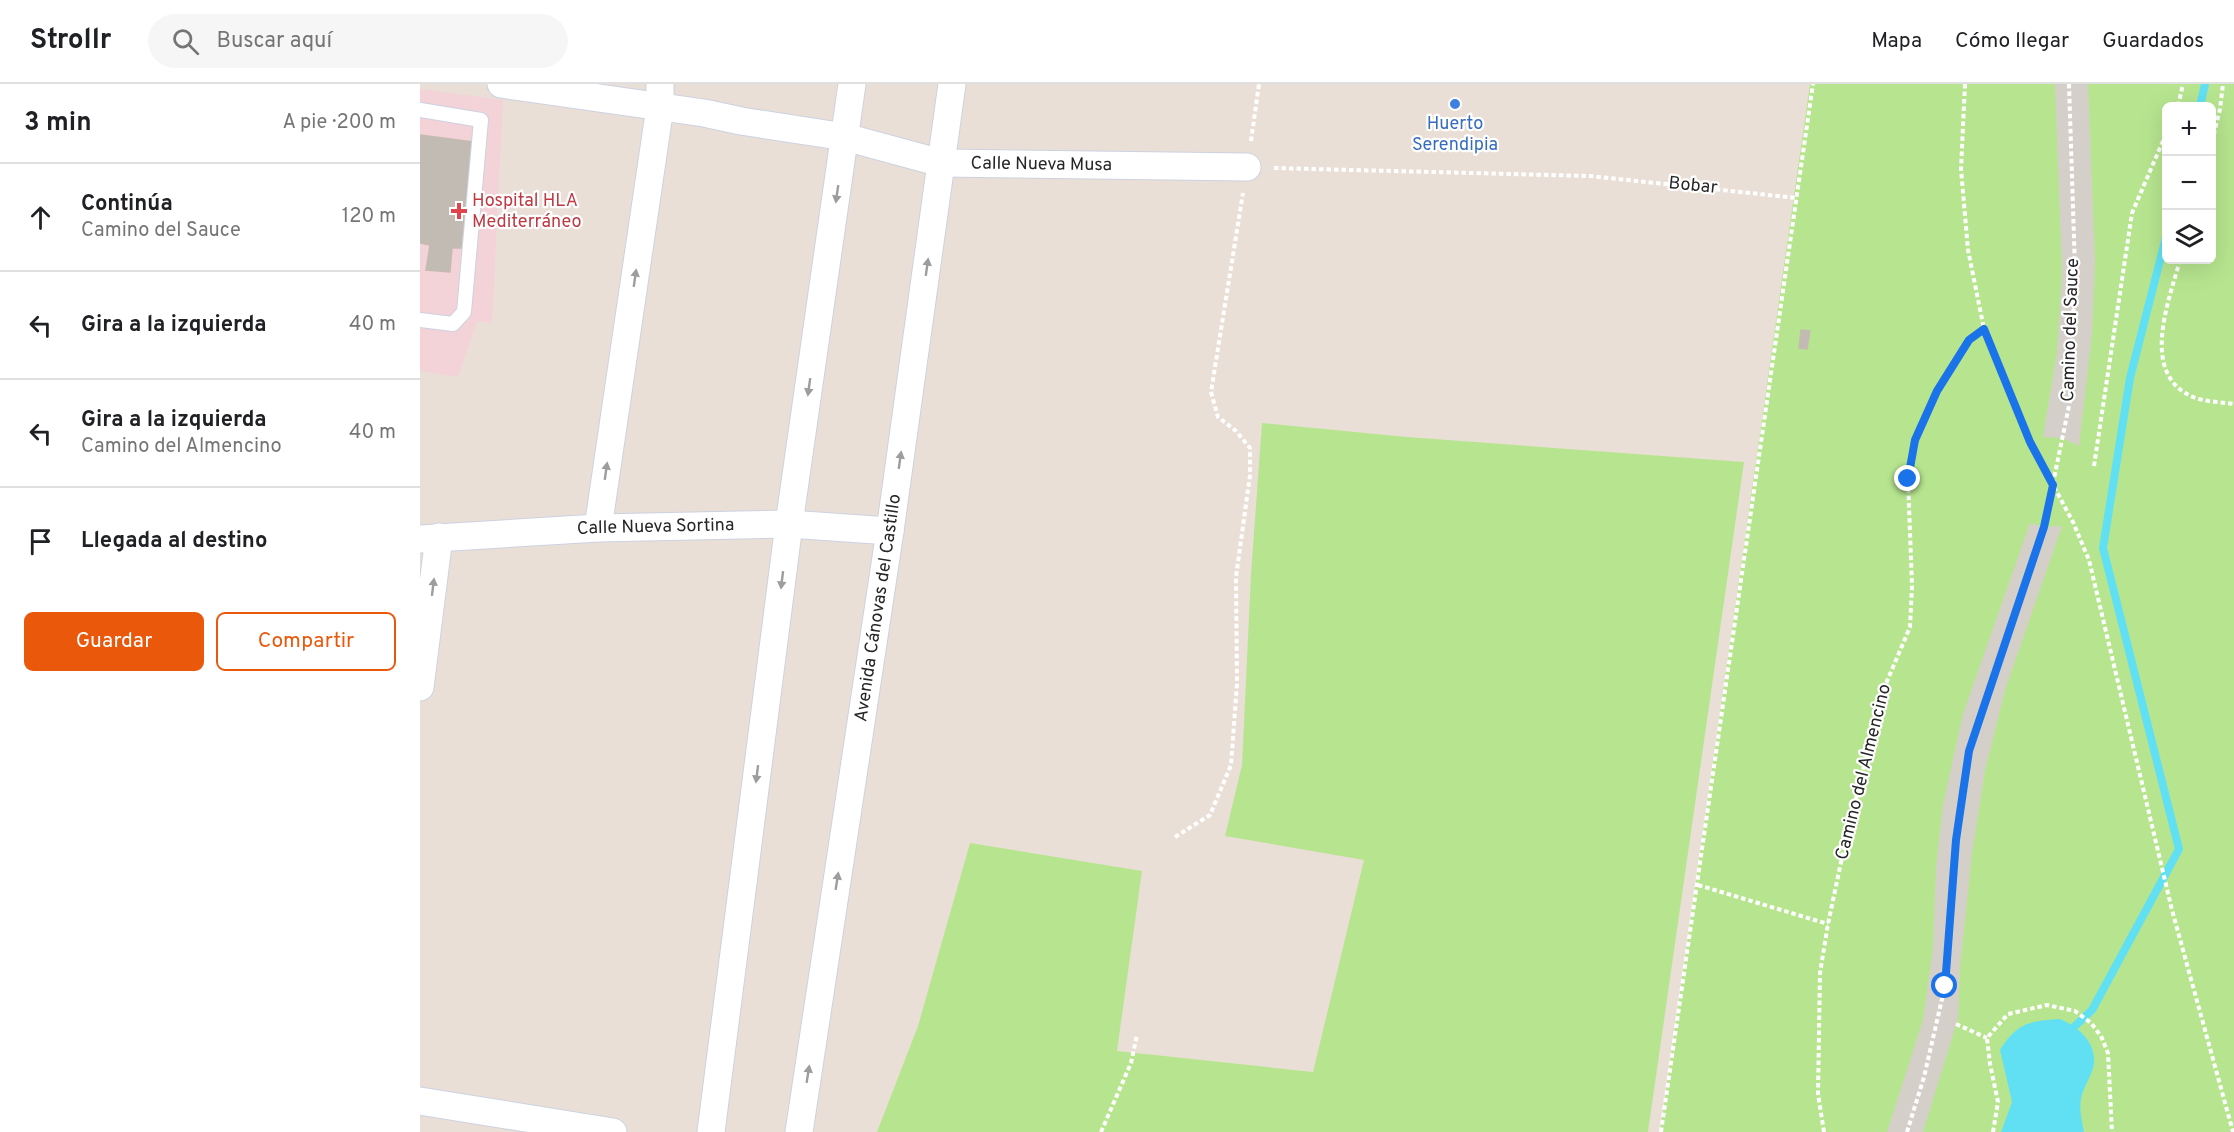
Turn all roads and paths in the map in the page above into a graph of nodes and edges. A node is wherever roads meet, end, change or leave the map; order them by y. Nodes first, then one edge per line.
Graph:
1 (501, 84) edge
2 (852, 84) edge
3 (952, 84) edge
4 (1259, 84) edge
5 (1813, 84) edge
6 (1965, 84) edge
7 (2069, 84) edge
8 (2183, 84) edge
9 (2223, 84) edge
10 (660, 95) edge
11 (2179, 102) edge
12 (420, 110) edge
13 (2216, 123) edge
14 (845, 136) junction
15 (2162, 143) edge
16 (941, 163) junction
17 (1247, 167) junction
18 (1797, 198) junction
19 (2179, 264) edge
20 (420, 320) edge
21 (1984, 329) junction
22 (2234, 404) edge
23 (2094, 466) dead end
24 (2053, 485) junction
25 (789, 524) junction
26 (598, 528) junction
27 (890, 531) junction
28 (430, 538) edge
29 (420, 687) edge
30 (1175, 837) dead end
31 (1698, 885) junction
32 (1827, 924) junction
33 (1956, 1024) dead end
34 (1137, 1035) dead end
35 (1987, 1038) junction
36 (420, 1101) edge
37 (614, 1132) edge
38 (711, 1132) edge
39 (799, 1132) edge
40 (1101, 1132) edge
41 (1661, 1132) edge
42 (1824, 1132) edge
43 (1907, 1132) edge
44 (1993, 1132) edge
45 (2112, 1132) edge
46 (2234, 1132) edge

1 - 10 street, Calle Nueva Musa
2 - 14 street
3 - 16 street, Avenida Cánovas del Castillo
4 - 17 path
5 - 18 path
6 - 21 path
7 - 24 path, Camino del Sauce
8 - 11 path
9 - 13 path
10 - 14 street, Calle Nueva Musa
26 -> 10 street
12 - 20 lane
14 - 16 street, Calle Nueva Musa
14 -> 25 street
15 - 23 path
16 - 17 street, Calle Nueva Musa
27 -> 16 street, Avenida Cánovas del Castillo
17 - 18 path, Bobar
17 - 30 path
18 - 31 path
19 - 22 path
21 - 24 path
21 - 32 path, Camino del Almencino
24 - 43 path, Camino del Sauce
24 - 46 path
25 - 26 street, Calle Nueva Sortina
25 - 27 street, Calle Nueva Sortina
25 -> 38 street
26 - 28 street, Calle Nueva Sortina
39 -> 27 street, Avenida Cánovas del Castillo
29 -> 28 street
31 - 32 path
31 - 41 path
32 - 42 path, Camino del Almencino
33 - 35 path
34 - 40 path
35 - 44 path
35 - 45 path
36 - 37 street

